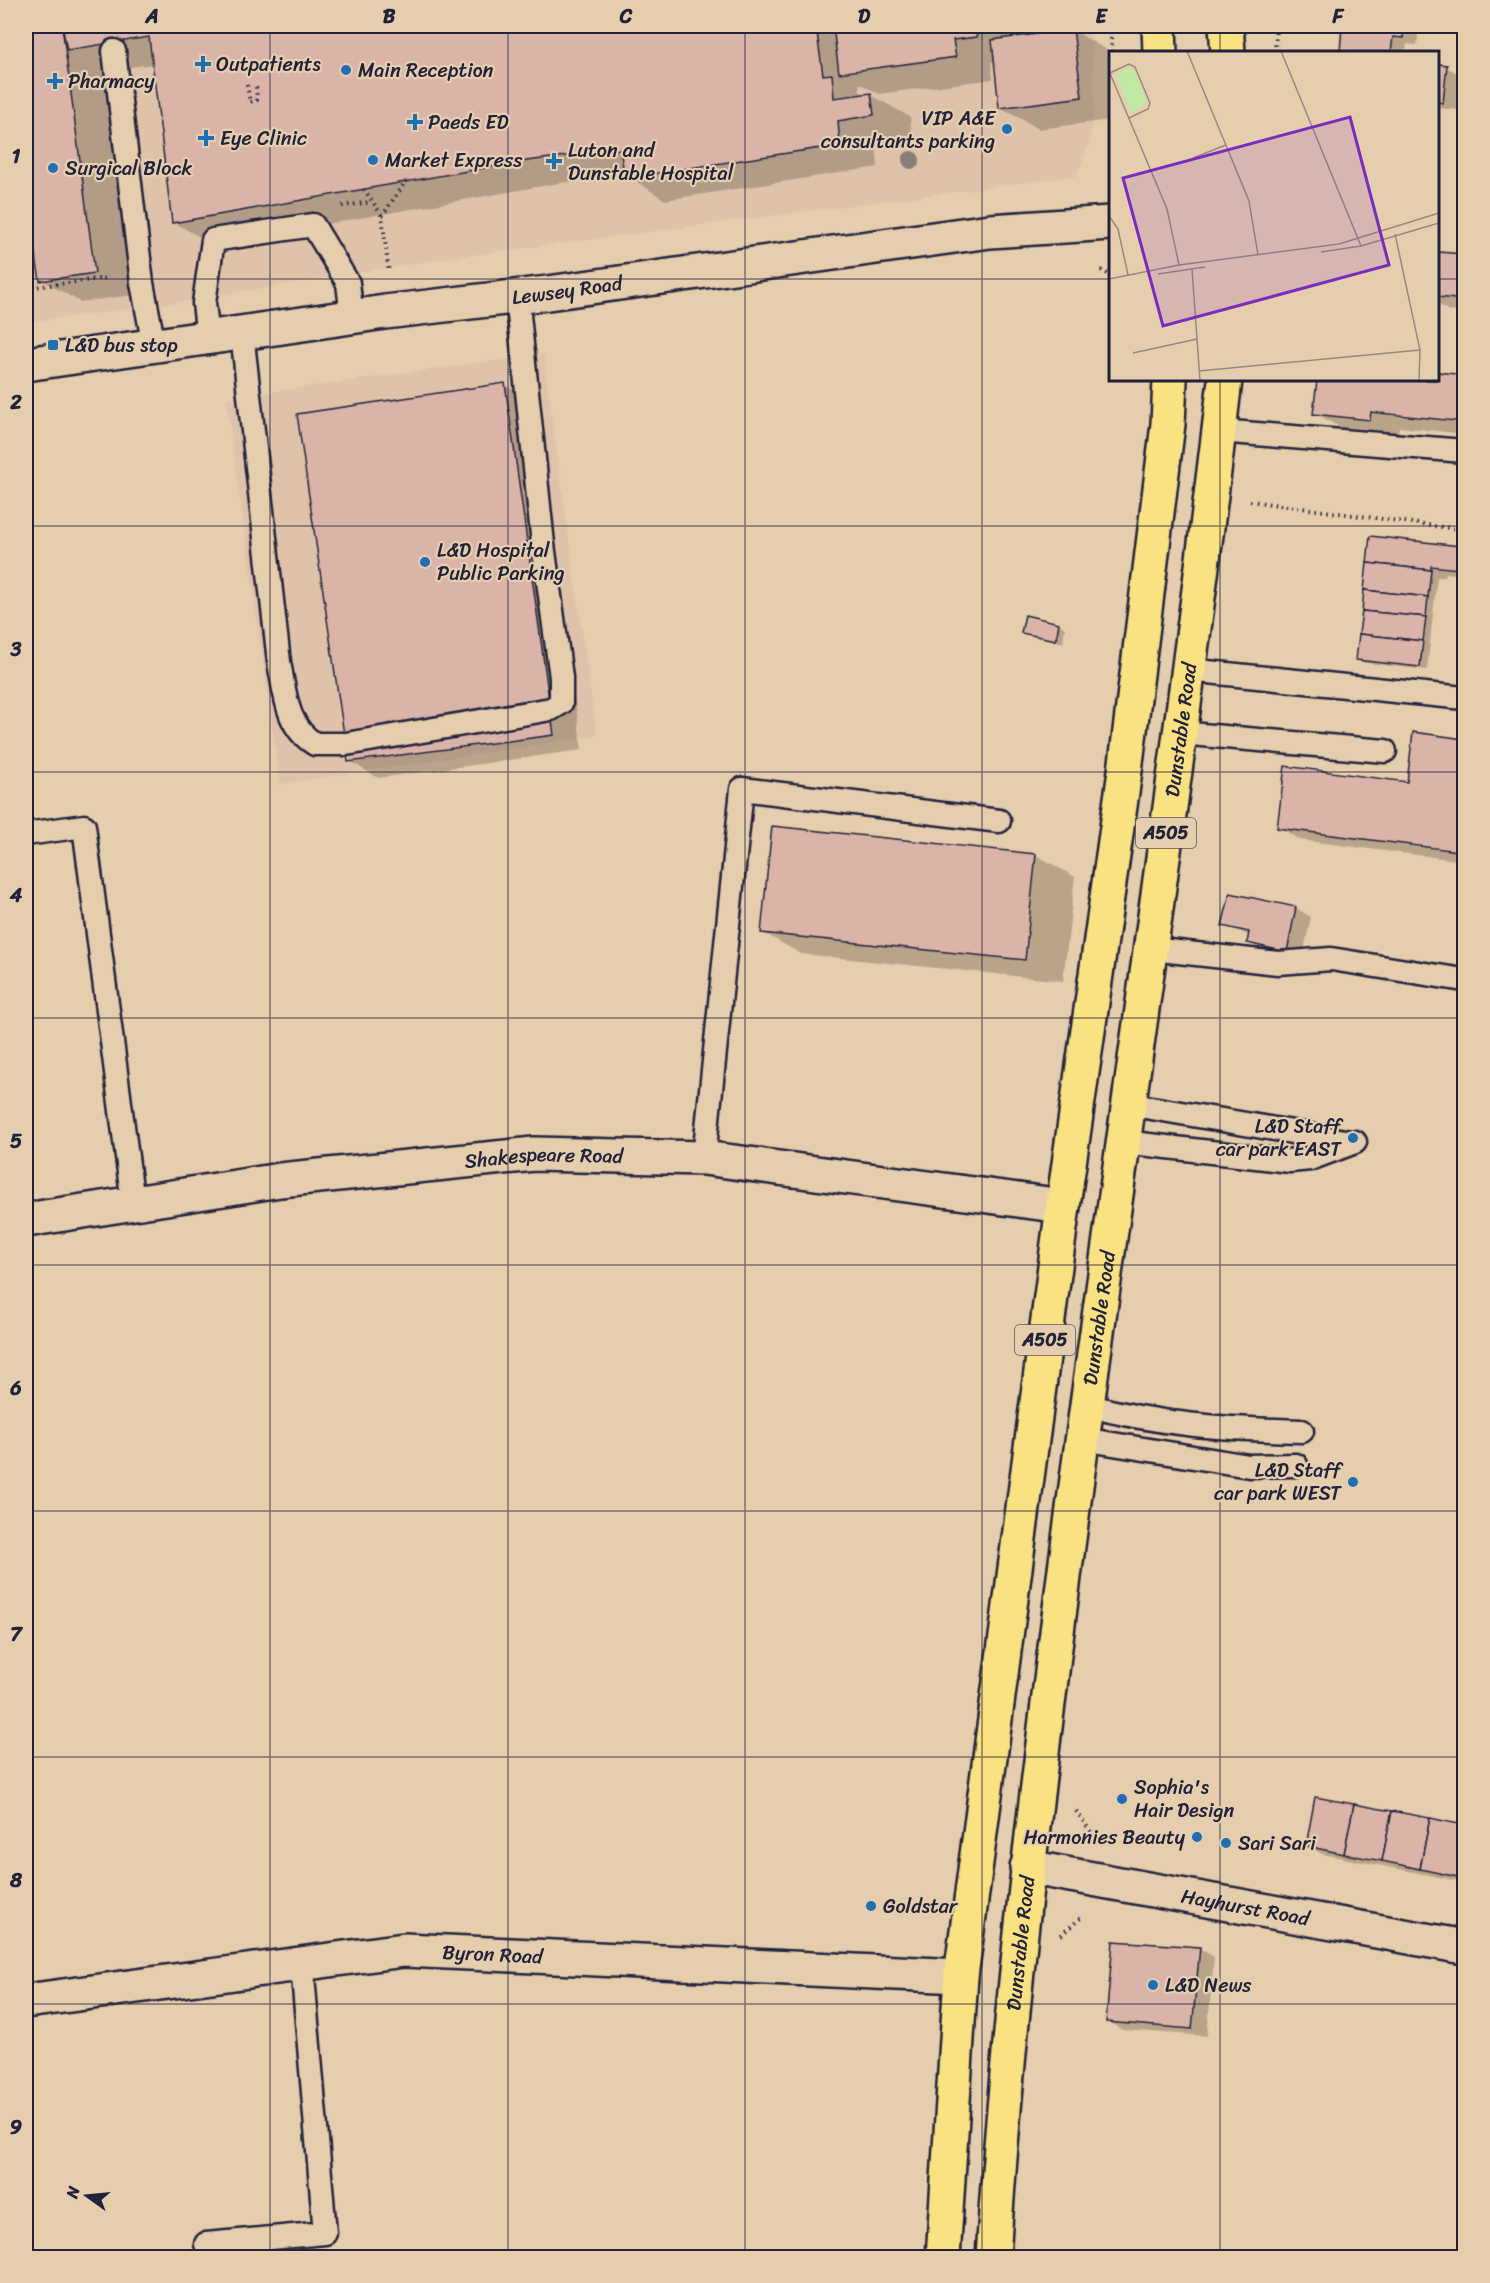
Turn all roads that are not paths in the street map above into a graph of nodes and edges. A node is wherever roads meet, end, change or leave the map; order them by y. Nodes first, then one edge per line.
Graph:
1 (1159, 26) edge
2 (1226, 26) edge
3 (114, 51) dead end
4 (1160, 51) edge
5 (1228, 51) edge
6 (1109, 223) edge
7 (517, 296) junction
8 (352, 317) junction
9 (242, 333) junction
10 (208, 338) junction
11 (154, 346) junction
12 (26, 364) edge
13 (1170, 381) edge
14 (1225, 381) edge
15 (1219, 431) junction
16 (1464, 451) edge
17 (1188, 670) junction
18 (1464, 698) edge
19 (1179, 733) junction
20 (1385, 752) dead end
21 (999, 820) dead end
22 (26, 834) edge
23 (1151, 949) junction
24 (1464, 980) edge
25 (1128, 1104) junction
26 (1123, 1142) junction
27 (704, 1158) junction
28 (133, 1203) junction
29 (1063, 1206) junction
30 (26, 1220) edge
31 (1087, 1405) junction
32 (1302, 1431) dead end
33 (1082, 1439) junction
34 (1296, 1465) dead end
35 (1027, 1867) junction
36 (1464, 1947) edge
37 (302, 1964) junction
38 (961, 1976) junction
39 (26, 2001) edge
40 (206, 2244) dead end
41 (944, 2258) edge
42 (993, 2258) edge

1 - 4 main road
2 - 5 main road
3 - 11 lane
6 - 7 street, Lewsey Road
7 - 8 street, Lewsey Road
7 - 9 lane
8 - 9 street, Lewsey Road
8 - 10 lane
9 - 10 street, Lewsey Road
10 - 11 street, Lewsey Road
11 - 12 street, Lewsey Road
13 - 29 main road, A505
14 - 15 main road, Dunstable Road / A505
15 - 16 lane
15 - 17 main road, Dunstable Road / A505
17 - 18 lane
17 - 19 main road, Dunstable Road / A505
19 - 20 lane
19 - 23 main road, Dunstable Road / A505
21 - 27 lane
22 - 28 lane
23 - 24 lane
23 - 25 main road, Dunstable Road / A505
25 - 26 main road, Dunstable Road / A505
25 - 26 lane
26 - 31 main road, Dunstable Road / A505
27 - 28 street, Shakespeare Road
27 - 29 street, Shakespeare Road
28 - 30 street, Shakespeare Road
29 - 38 main road, A505
31 - 32 lane
31 - 33 main road, Dunstable Road / A505
33 - 34 lane
33 - 35 main road, Dunstable Road / A505
35 - 36 street, Hayhurst Road
35 - 42 main road, Dunstable Road / A505
37 - 38 street, Byron Road
37 - 39 street, Byron Road
37 - 40 lane
38 - 41 main road, A505

